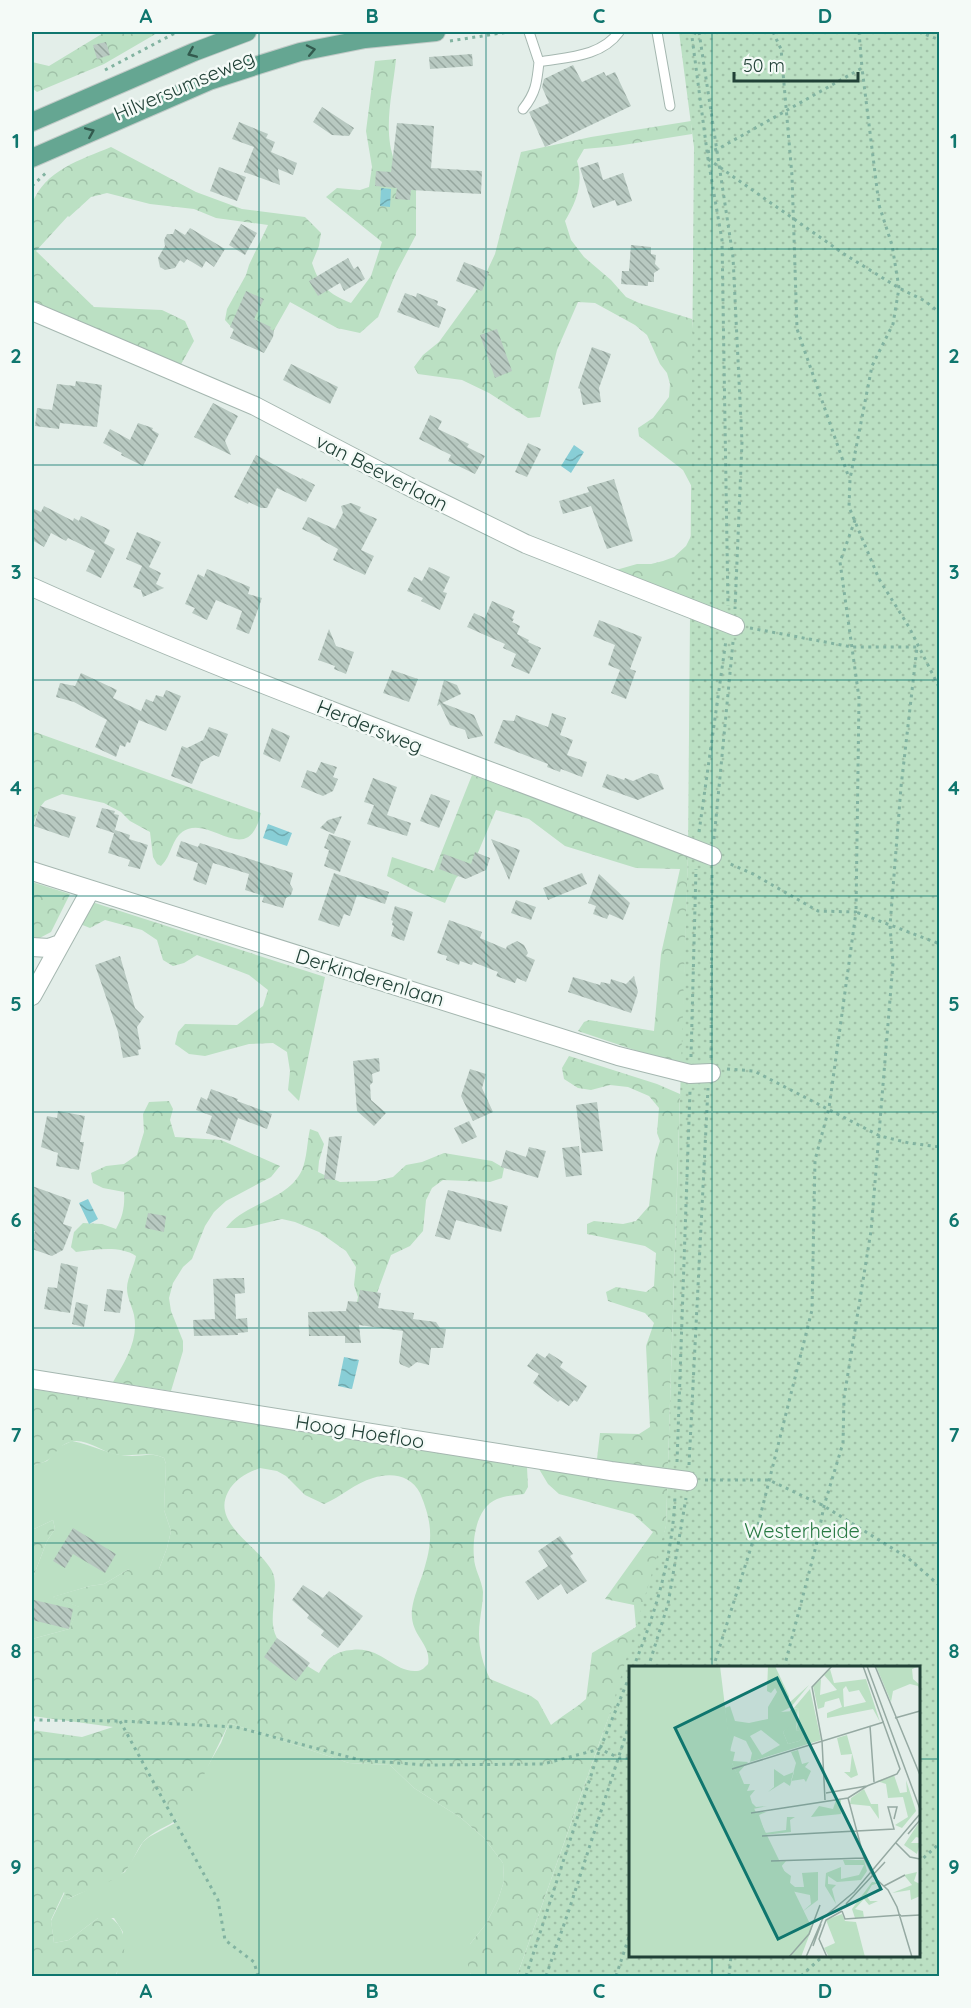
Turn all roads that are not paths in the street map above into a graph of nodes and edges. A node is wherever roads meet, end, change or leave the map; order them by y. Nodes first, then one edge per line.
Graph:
1 (247, 32) edge
2 (529, 32) edge
3 (619, 32) edge
4 (657, 32) edge
5 (440, 37) edge
6 (539, 62) junction
7 (670, 106) dead end
8 (524, 109) dead end
9 (32, 122) edge
10 (32, 158) edge
11 (32, 311) edge
12 (32, 587) edge
13 (731, 625) road end
14 (705, 853) road end
15 (32, 871) edge
16 (90, 891) junction
17 (60, 944) junction
18 (32, 948) edge
19 (32, 992) edge
20 (711, 1073) road end
21 (32, 1379) edge
22 (682, 1480) road end

1 -> 9 main road, Hilversumseweg
2 - 6 lane
3 - 6 lane
4 - 7 lane
10 -> 5 main road, Hilversumseweg
6 - 8 lane
11 - 13 street, van Beeverlaan
12 - 14 street, Herdersweg
15 - 16 street, Derkinderenlaan
16 - 17 street
16 - 20 street, Derkinderenlaan
17 - 18 street
17 - 19 street
21 - 22 street, Hoog Hoefloo

